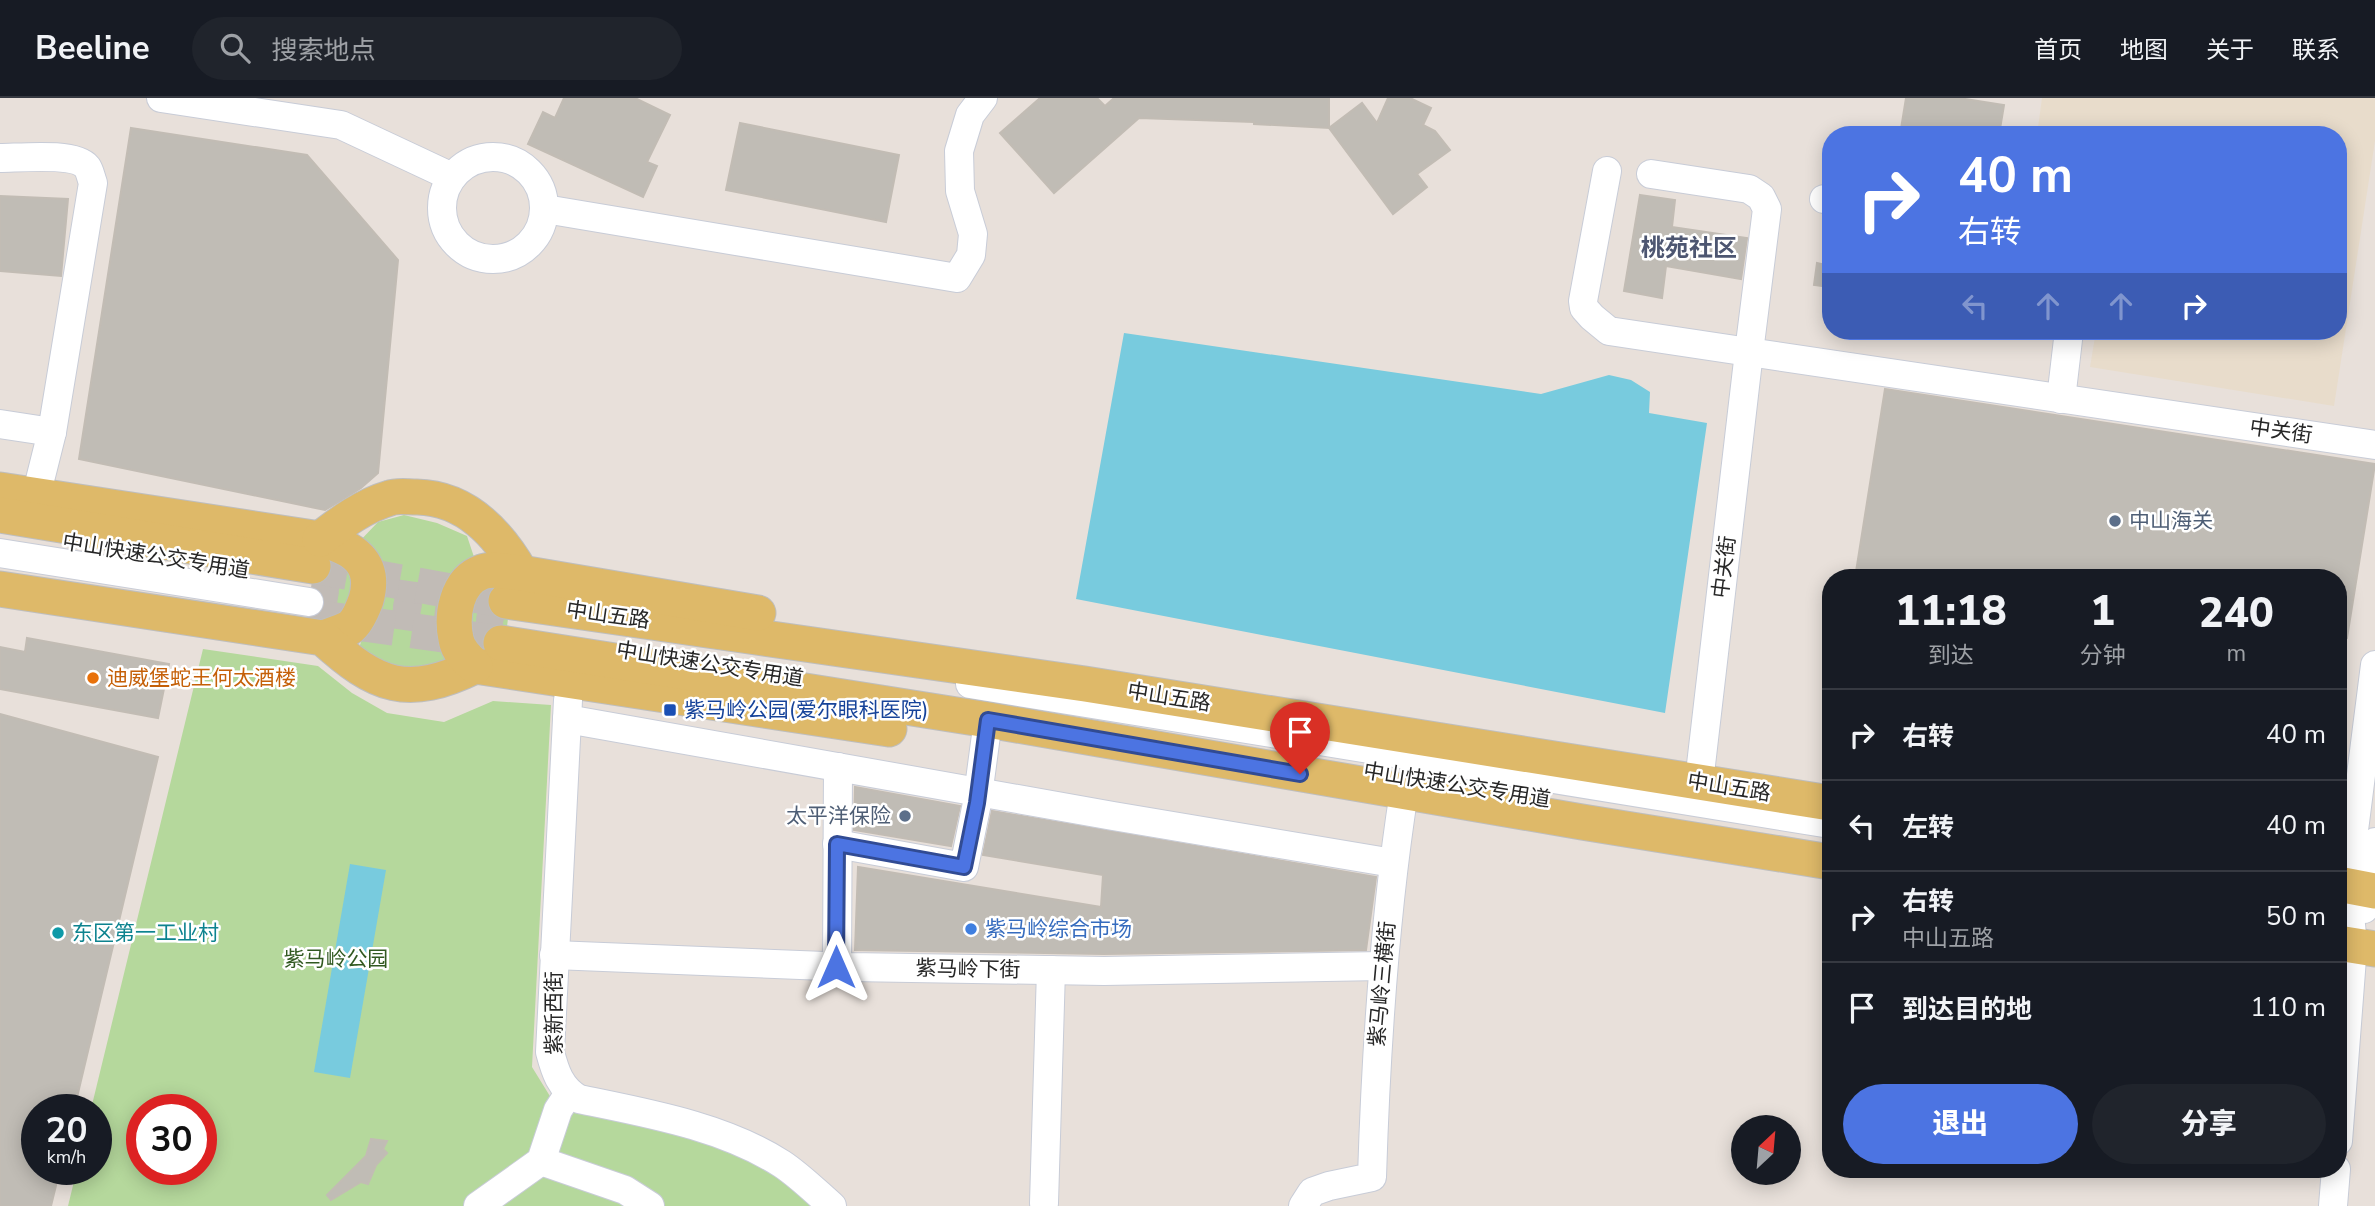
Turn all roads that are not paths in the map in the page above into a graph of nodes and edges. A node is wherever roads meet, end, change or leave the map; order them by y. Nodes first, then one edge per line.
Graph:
1 (161, 98) edge
2 (983, 98) edge
3 (0, 158) edge
4 (1607, 171) dead end
5 (1651, 174) dead end
6 (452, 177) junction
7 (545, 209) junction
8 (2068, 340) edge
9 (1749, 352) junction
10 (2062, 399) junction
11 (0, 424) edge
12 (52, 432) junction
13 (2375, 445) edge
14 (0, 490) edge
15 (36, 496) junction
16 (0, 515) edge
17 (0, 531) edge
18 (0, 553) edge
19 (0, 568) edge
20 (0, 589) edge
21 (314, 590) junction
22 (507, 611) junction
23 (2375, 665) edge
24 (475, 666) junction
25 (569, 680) junction
26 (797, 715) junction
27 (566, 719) junction
28 (988, 720) junction
29 (792, 759) junction
30 (838, 767) junction
31 (1699, 782) junction
32 (1404, 792) junction
33 (1822, 802) edge
34 (1822, 823) edge
35 (2375, 842) edge
36 (837, 844) junction
37 (1822, 845) edge
38 (1822, 861) edge
39 (1393, 863) junction
40 (2356, 917) edge
41 (554, 955) junction
42 (1382, 966) junction
43 (836, 967) junction
44 (1051, 970) junction
45 (2347, 1029) edge
46 (569, 1093) junction
47 (541, 1161) junction
48 (2335, 1178) edge
49 (1044, 1203) dead end
50 (478, 1206) edge
51 (650, 1206) edge
52 (832, 1206) edge
53 (1303, 1206) edge
54 (2333, 1206) edge

1 - 6 street
2 - 7 street
3 - 12 street
4 - 9 street, 中关街
5 - 9 street, 中关街
6 - 7 street
6 - 7 street
8 - 10 street
9 - 10 street, 中关街
9 - 31 street, 中关街
10 - 13 street, 中关街
11 - 12 street
12 - 15 street
14 - 15 main road
15 - 21 main road
16 - 21 main road
17 - 21 street, 中山快速公交专用道
18 - 21 street, 中山快速公交专用道
19 - 21 main road
20 - 21 main road
21 - 22 main road
21 - 24 main road
22 - 24 main road
22 - 28 main road, 中山五路
22 - 31 main road, 中山五路
22 - 34 street, 中山快速公交专用道
22 - 37 street, 中山快速公交专用道
23 - 40 street
24 - 25 main road
25 - 26 main road
25 - 27 street, 紫新西街
26 - 28 main road
26 - 29 street
27 - 29 street
27 - 41 street, 紫新西街
28 - 32 main road, 中山五路
28 - 36 street
29 - 30 street
30 - 36 street
30 - 39 street
31 - 33 main road, 中山五路
32 - 38 main road, 中山五路
32 - 39 street, 紫马岭三横街
35 - 40 street
36 - 43 street
39 - 42 street, 紫马岭三横街
40 - 45 street
41 - 43 street, 紫马岭下街
41 - 46 street, 紫新西街
42 - 44 street, 紫马岭下街
42 - 53 street, 紫马岭三横街
43 - 44 street, 紫马岭下街
44 - 49 street
46 - 47 street
46 - 52 street
47 - 50 street
47 - 51 street
48 - 54 street

